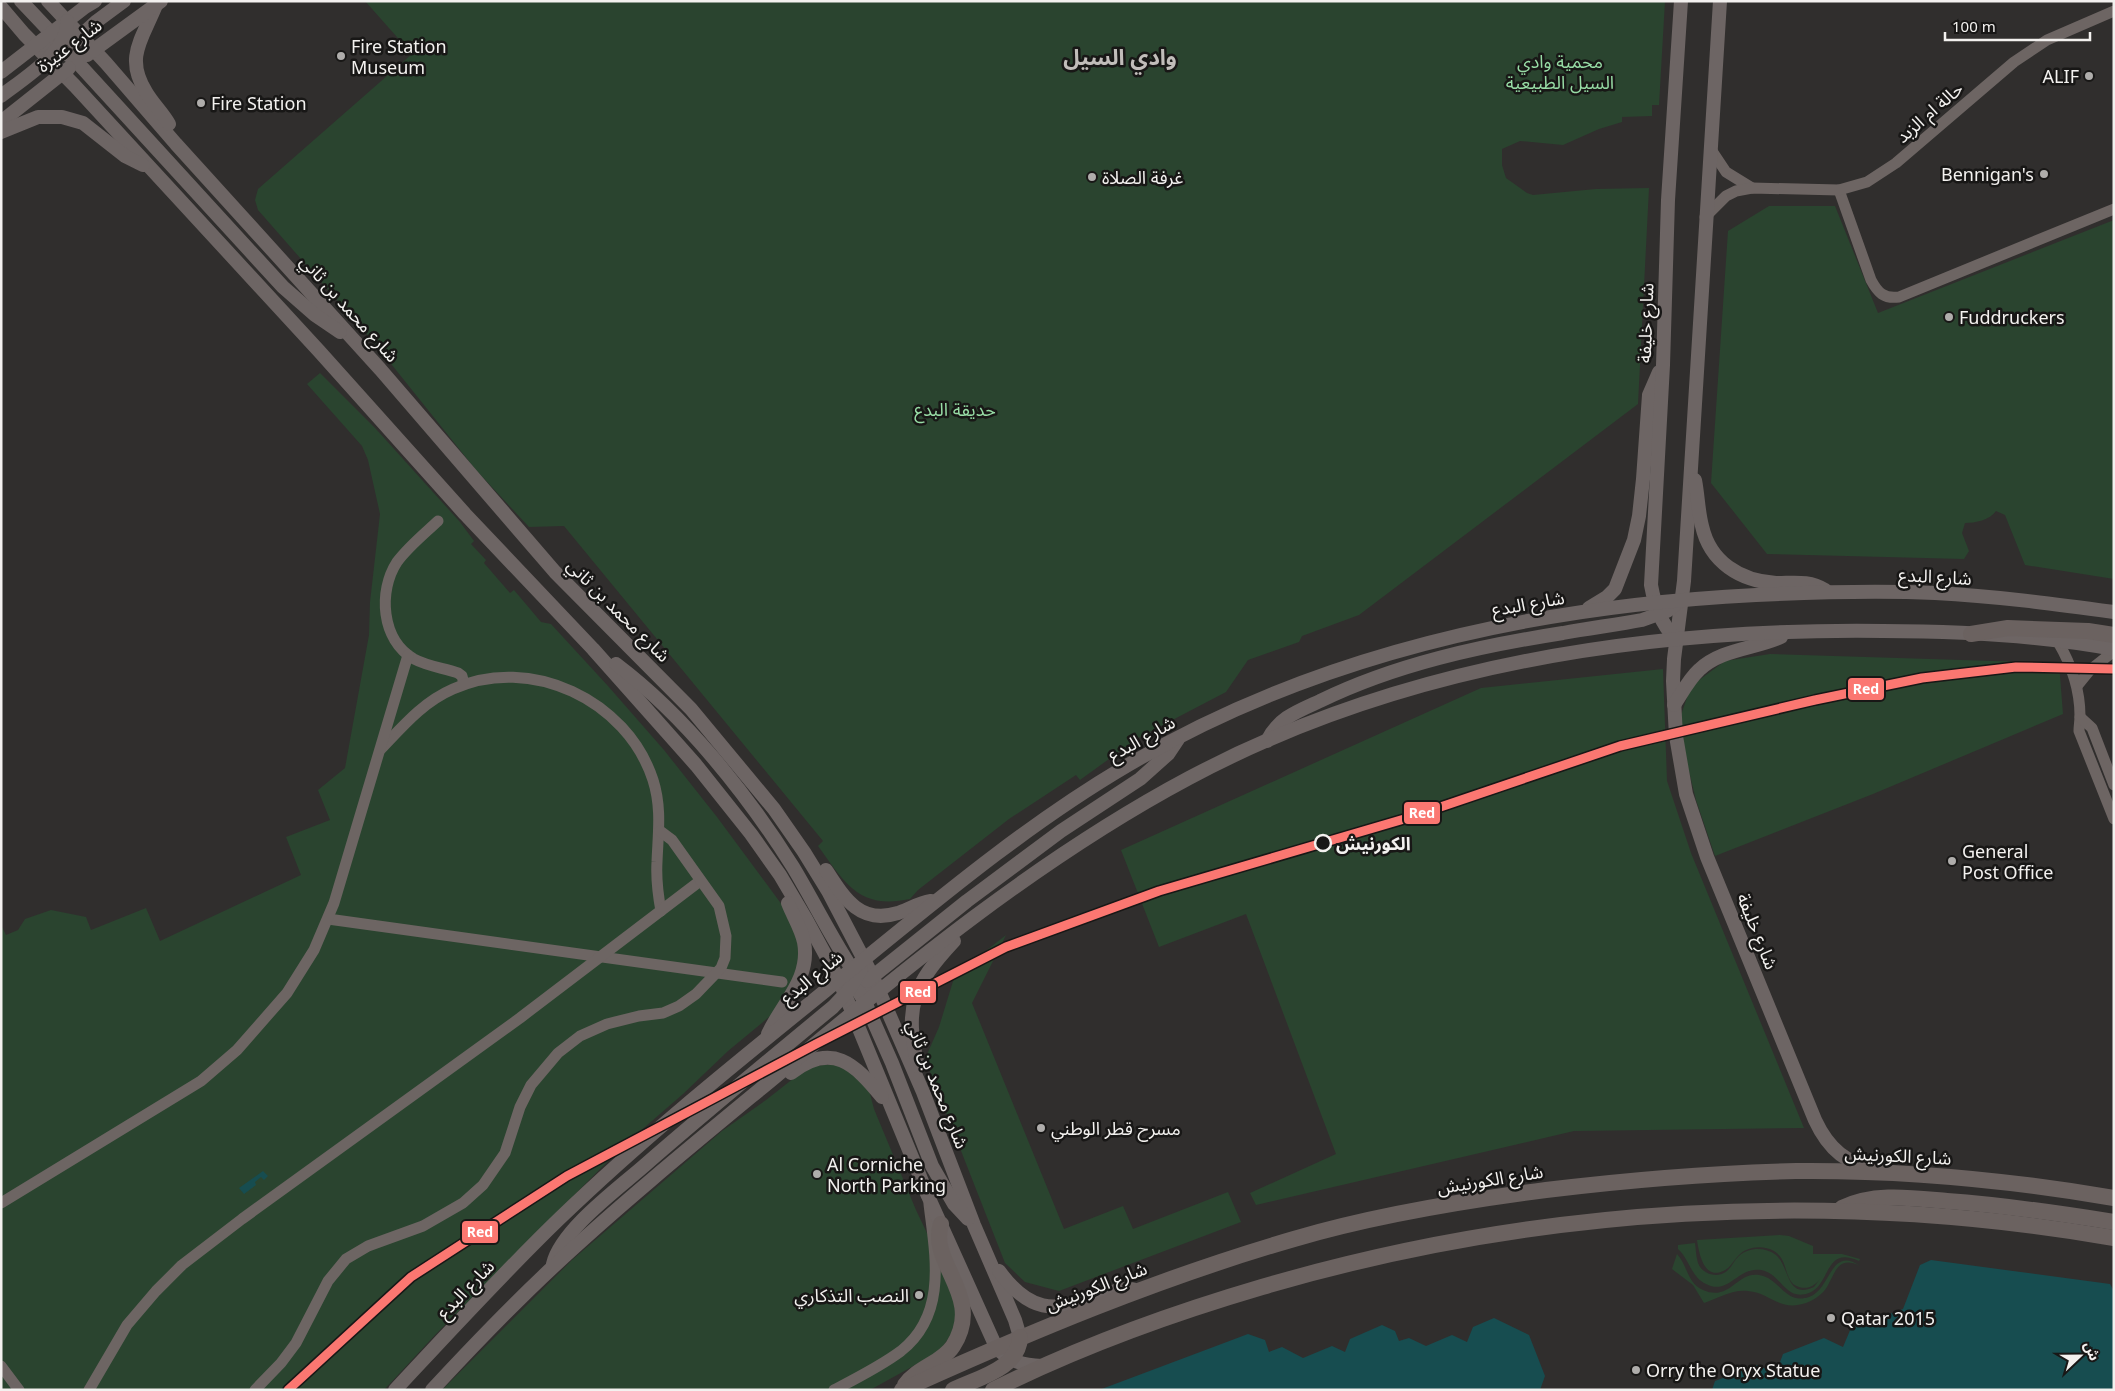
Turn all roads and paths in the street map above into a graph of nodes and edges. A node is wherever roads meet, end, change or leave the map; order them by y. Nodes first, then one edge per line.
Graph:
1 (21, 1) edge
2 (48, 1) edge
3 (95, 1) edge
4 (124, 1) edge
5 (1681, 1) edge
6 (1720, 1) edge
7 (159, 3) edge
8 (1, 7) edge
9 (2114, 11) edge
10 (67, 21) junction
11 (51, 33) junction
12 (80, 36) junction
13 (36, 44) junction
14 (60, 50) junction
15 (93, 50) junction
16 (77, 62) junction
17 (1, 72) edge
18 (62, 73) junction
19 (1, 96) edge
20 (1, 122) edge
21 (1, 132) edge
22 (176, 144) junction
23 (1710, 148) junction
24 (148, 167) junction
25 (1752, 188) junction
26 (1839, 190) junction
27 (2114, 209) edge
28 (1705, 217) junction
29 (359, 347) junction
30 (1663, 365) junction
31 (1691, 465) junction
32 (438, 521) dead end
33 (1828, 591) junction
34 (1681, 600) junction
35 (1656, 609) junction
36 (1582, 612) junction
37 (2114, 612) edge
38 (1791, 632) junction
39 (1971, 634) junction
40 (2114, 635) edge
41 (1676, 640) junction
42 (2058, 642) junction
43 (593, 649) junction
44 (2114, 650) edge
45 (408, 655) junction
46 (464, 684) junction
47 (2077, 686) junction
48 (1674, 705) junction
49 (2080, 717) junction
50 (1178, 738) junction
51 (1267, 741) junction
52 (380, 750) junction
53 (2114, 785) edge
54 (2114, 819) edge
55 (660, 831) junction
56 (804, 852) junction
57 (780, 875) junction
58 (700, 881) junction
59 (938, 900) junction
60 (660, 911) junction
61 (328, 919) junction
62 (970, 921) junction
63 (599, 958) junction
64 (864, 958) junction
65 (716, 974) junction
66 (839, 980) junction
67 (782, 982) dead end
68 (859, 985) junction
69 (880, 991) junction
70 (853, 1013) junction
71 (767, 1037) junction
72 (923, 1092) junction
73 (742, 1104) junction
74 (892, 1108) junction
75 (1905, 1174) junction
76 (928, 1196) junction
77 (2114, 1198) edge
78 (1, 1203) edge
79 (1835, 1211) junction
80 (2114, 1222) edge
81 (941, 1224) junction
82 (974, 1225) junction
83 (2114, 1238) edge
84 (987, 1254) junction
85 (552, 1268) junction
86 (1138, 1290) junction
87 (1020, 1337) junction
88 (996, 1347) junction
89 (1012, 1360) junction
90 (1, 1366) edge
91 (1042, 1366) junction
92 (19, 1390) edge
93 (89, 1390) edge
94 (256, 1390) edge
95 (395, 1390) edge
96 (432, 1390) edge
97 (834, 1390) edge
98 (902, 1390) edge
99 (953, 1390) edge
100 (993, 1390) edge

1 - 11 main road
2 - 10 main road, شارع محمد بن ثاني
3 - 10 main road, شارع عنيزة
4 - 12 main road
5 - 30 main road, شارع خليفة
6 - 23 main road, شارع خليفة
7 - 15 main road, شارع عنيزة
7 - 22 main road
8 - 13 main road
9 - 26 street, حالة ام الزبد
10 - 11 main road, شارع عنيزة
10 - 12 main road, شارع محمد بن ثاني
10 - 14 main road
11 - 13 main road, شارع عنيزة
11 - 14 main road
12 - 14 main road
12 - 15 main road, شارع محمد بن ثاني
13 - 14 main road
13 - 17 main road, شارع عنيزة
14 - 15 main road
14 - 16 main road
14 - 18 main road
14 - 19 main road
15 - 16 main road, شارع عنيزة
15 - 22 main road, شارع محمد بن ثاني
16 - 18 main road, شارع عنيزة
16 - 29 main road
18 - 20 main road, شارع عنيزة
18 - 24 main road
21 - 24 main road
22 - 29 main road, شارع محمد بن ثاني
23 - 25 street
23 - 28 main road, شارع خليفة
24 - 43 main road
25 - 26 street, حالة ام الزبد
25 - 28 street, حالة ام الزبد
26 - 27 street
28 - 31 main road, شارع خليفة
29 - 56 main road, شارع محمد بن ثاني
30 - 35 main road, شارع خليفة
30 - 36 main road
31 - 33 main road
31 - 34 main road, شارع خليفة
32 - 45 street
33 - 34 main road, شارع البدع
33 - 37 main road, شارع البدع
34 - 35 main road
34 - 41 main road, شارع خليفة
35 - 36 main road, شارع البدع
35 - 41 main road, شارع خليفة
35 - 51 main road
36 - 50 main road, شارع البدع
38 - 39 main road, شارع البدع
38 - 41 main road, شارع البدع
38 - 48 main road
39 - 40 highway
39 - 42 main road, شارع البدع
41 - 48 main road, شارع خليفة
41 - 51 main road, شارع البدع
42 - 44 main road, شارع البدع
42 - 47 street
43 - 57 main road
43 - 68 main road
44 - 47 street
45 - 46 street
45 - 52 street
46 - 52 street
46 - 55 street
47 - 49 street
48 - 75 main road, شارع خليفة
49 - 53 street
49 - 54 street
50 - 59 main road, شارع البدع
50 - 68 main road
51 - 62 main road, شارع البدع
52 - 61 street
55 - 58 street
55 - 60 street
56 - 59 main road
56 - 64 main road, شارع محمد بن ثاني
57 - 66 main road
57 - 71 main road
58 - 60 street
58 - 65 street
59 - 64 main road, شارع البدع
60 - 63 street
61 - 63 street
61 - 78 street
62 - 69 main road, شارع البدع
62 - 72 main road
63 - 65 street
63 - 93 street
64 - 68 main road, شارع البدع
65 - 67 street
65 - 94 street
66 - 68 main road, شارع البدع
66 - 71 main road, شارع البدع
68 - 69 main road, شارع البدع
68 - 70 main road, شارع البدع
68 - 82 main road
68 - 85 main road
69 - 72 main road, شارع محمد بن ثاني
70 - 73 main road, شارع البدع
70 - 74 main road
71 - 95 main road, شارع البدع
72 - 82 main road, شارع محمد بن ثاني
73 - 74 main road
73 - 85 main road, شارع البدع
74 - 76 main road
75 - 77 highway, شارع الكورنيش
75 - 86 highway, شارع الكورنيش
76 - 81 main road
76 - 97 street
79 - 80 highway
79 - 83 highway
79 - 91 highway
81 - 88 main road
81 - 98 highway
82 - 84 main road, شارع محمد بن ثاني
84 - 86 main road
84 - 87 main road, شارع محمد بن ثاني
85 - 96 main road, شارع البدع
86 - 87 highway, شارع الكورنيش
87 - 88 highway, شارع الكورنيش
87 - 89 highway
88 - 89 main road
88 - 98 highway, شارع الكورنيش
89 - 91 main road
89 - 99 highway
90 - 92 street
91 - 100 highway

